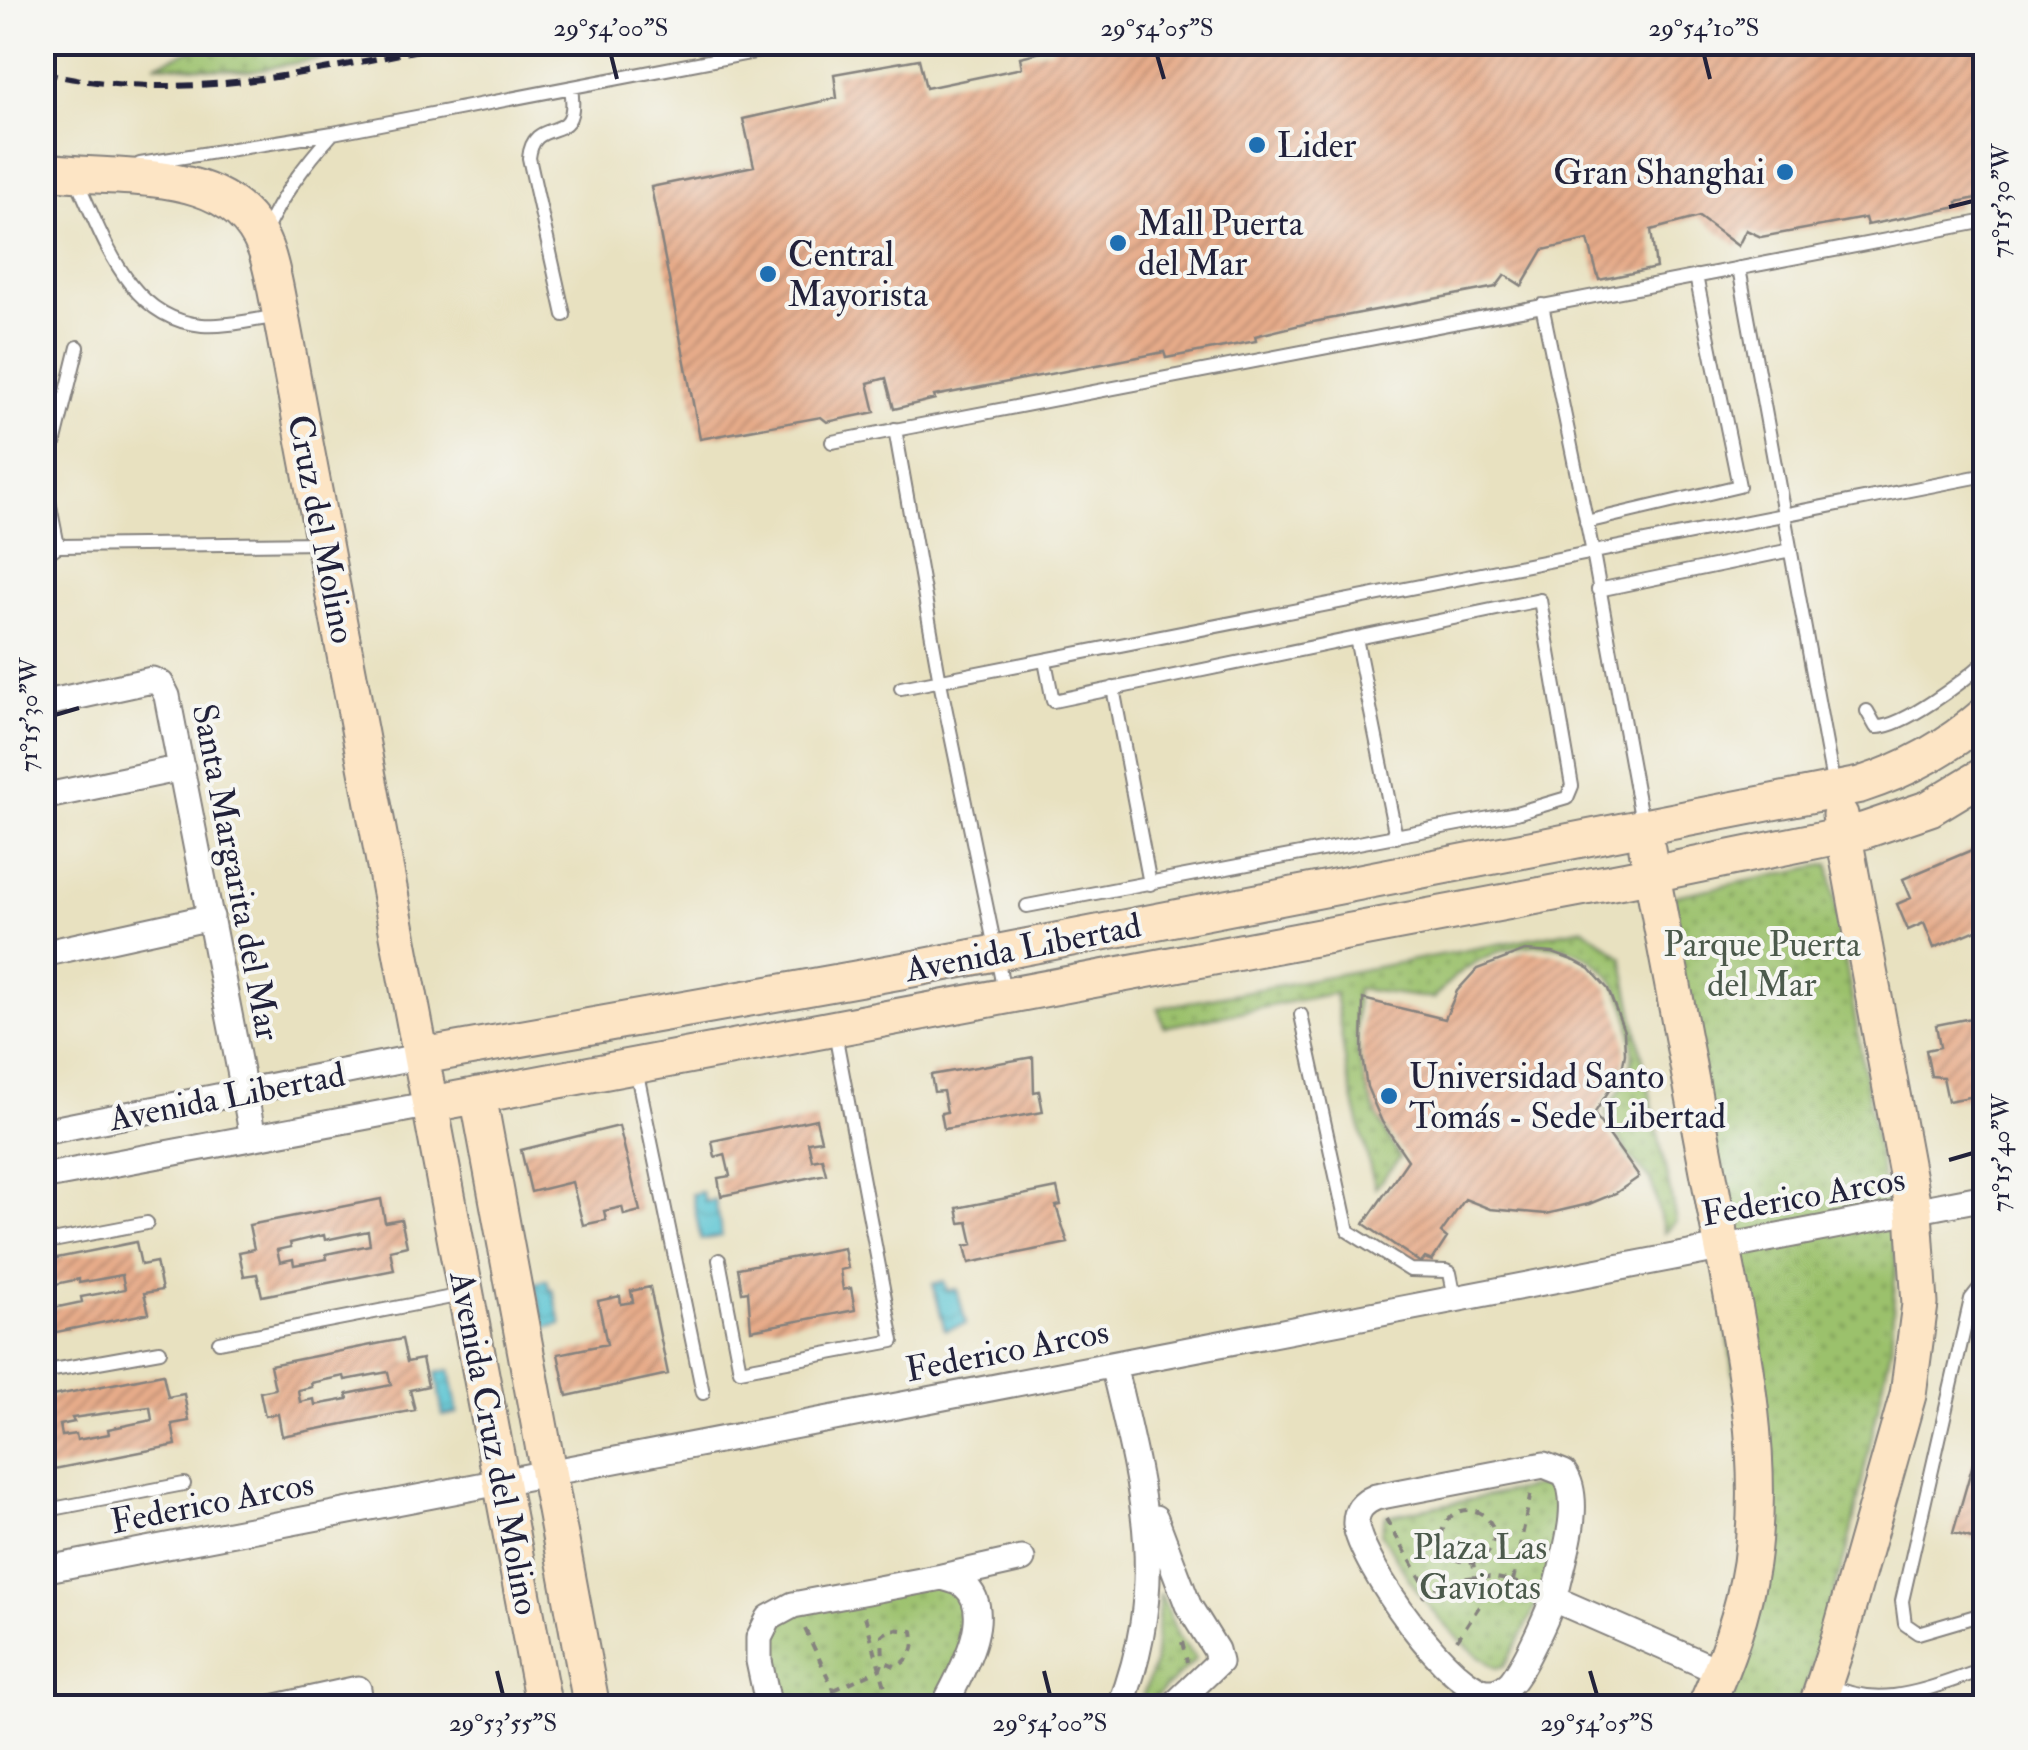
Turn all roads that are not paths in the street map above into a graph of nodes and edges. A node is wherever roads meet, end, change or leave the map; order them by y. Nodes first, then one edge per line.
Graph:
1 (806, 42) edge
2 (570, 88) junction
3 (333, 134) junction
4 (58, 173) edge
5 (1986, 221) edge
6 (261, 241) junction
7 (1739, 268) junction
8 (1696, 276) junction
9 (1542, 306) junction
10 (564, 315) dead end
11 (282, 316) junction
12 (78, 347) dead end
13 (895, 429) junction
14 (832, 442) dead end
15 (1986, 475) edge
16 (1784, 515) junction
17 (1586, 522) junction
18 (324, 543) junction
19 (58, 546) junction
20 (1791, 550) junction
21 (1592, 553) junction
22 (42, 558) edge
23 (1598, 590) junction
24 (1356, 638) junction
25 (1044, 661) junction
26 (1986, 661) edge
27 (940, 682) junction
28 (902, 688) dead end
29 (1113, 688) junction
30 (42, 704) edge
31 (1867, 711) dead end
32 (1986, 714) edge
33 (182, 768) junction
34 (1986, 774) edge
35 (1835, 790) junction
36 (42, 797) edge
37 (1643, 829) junction
38 (1845, 834) junction
39 (1396, 836) junction
40 (1652, 873) junction
41 (1150, 884) junction
42 (1027, 906) dead end
43 (210, 916) junction
44 (996, 952) junction
45 (42, 954) edge
46 (1004, 997) junction
47 (1301, 1016) dead end
48 (834, 1030) junction
49 (424, 1056) junction
50 (636, 1067) junction
51 (245, 1093) junction
52 (478, 1096) junction
53 (432, 1104) junction
54 (42, 1132) edge
55 (252, 1137) junction
56 (42, 1177) edge
57 (446, 1178) junction
58 (1986, 1197) edge
59 (1914, 1212) junction
60 (147, 1224) dead end
61 (42, 1243) edge
62 (1722, 1247) junction
63 (719, 1260) dead end
64 (1986, 1280) edge
65 (467, 1294) junction
66 (1456, 1298) junction
67 (517, 1300) junction
68 (220, 1342) dead end
69 (160, 1351) dead end
70 (1114, 1365) junction
71 (42, 1372) edge
72 (703, 1393) dead end
73 (550, 1474) junction
74 (1139, 1476) junction
75 (504, 1483) junction
76 (184, 1484) dead end
77 (42, 1510) edge
78 (1022, 1559) dead end
79 (42, 1570) edge
80 (942, 1576) junction
81 (1554, 1599) junction
82 (1986, 1613) edge
83 (1986, 1668) edge
84 (1721, 1672) junction
85 (1820, 1695) edge
86 (359, 1698) edge
87 (272, 1708) edge
88 (544, 1708) edge
89 (592, 1708) edge
90 (769, 1708) edge
91 (943, 1708) edge
92 (1120, 1708) edge
93 (1171, 1708) edge
94 (1705, 1708) edge

1 - 2 lane
2 - 3 lane
2 - 10 lane
3 - 4 lane
3 - 6 lane
4 - 6 street, Cruz del Molino
4 - 11 lane
5 - 7 lane
6 - 11 street, Cruz del Molino
7 - 8 lane
7 - 16 lane
8 - 9 lane
8 - 17 lane
9 - 13 lane
9 - 17 lane
11 - 18 street, Cruz del Molino
12 - 19 lane
13 - 14 lane
13 - 27 lane
15 - 16 lane
16 - 20 lane
16 - 21 lane
17 - 21 lane
18 - 19 lane
18 - 49 street, Cruz del Molino
19 - 22 lane
20 - 23 lane
20 - 35 lane
21 - 23 lane
21 - 25 lane
23 - 37 lane
24 - 29 lane
24 - 39 lane
24 - 39 lane
25 - 27 lane
25 - 29 lane
26 - 31 lane
27 - 28 lane
27 - 44 lane
29 - 41 lane
30 - 33 street, Santa Margarita del Mar
32 - 35 street, Avenida Libertad
33 - 36 street
33 - 43 street, Santa Margarita del Mar
34 - 38 street, Avenida Libertad
35 - 37 street, Avenida Libertad
35 - 38 street
37 - 40 street
37 - 44 street, Avenida Libertad
38 - 40 street, Avenida Libertad
38 - 59 street
39 - 41 lane
40 - 46 street, Avenida Libertad
40 - 62 street
41 - 42 lane
43 - 45 street
43 - 51 street, Santa Margarita del Mar
44 - 46 lane
44 - 49 street, Avenida Libertad
46 - 48 street, Avenida Libertad
47 - 66 lane
48 - 50 street, Avenida Libertad
48 - 63 lane
49 - 51 street, Avenida Libertad
49 - 53 street, Avenida Cruz del Molino
50 - 52 street, Avenida Libertad
50 - 72 lane
51 - 54 street, Avenida Libertad
51 - 55 street, Santa Margarita del Mar
52 - 53 street, Avenida Libertad
52 - 67 street, Avenida Cruz del Molino
53 - 55 street, Avenida Libertad
53 - 57 street, Avenida Cruz del Molino
55 - 56 street, Avenida Libertad
57 - 65 street, Avenida Cruz del Molino
57 - 67 street, Avenida Cruz del Molino
58 - 59 street, Federico Arcos
59 - 62 street, Federico Arcos
59 - 85 street
60 - 61 lane
62 - 66 street, Federico Arcos
62 - 84 street
64 - 82 lane
65 - 68 lane
65 - 75 street, Avenida Cruz del Molino
66 - 70 street, Federico Arcos
67 - 73 street, Avenida Cruz del Molino
69 - 71 lane
70 - 73 street, Federico Arcos
70 - 74 street
73 - 75 street, Federico Arcos
73 - 89 street, Avenida Cruz del Molino
74 - 92 street
74 - 93 street
75 - 79 street, Federico Arcos
75 - 88 street, Avenida Cruz del Molino
76 - 77 lane
78 - 80 street
80 - 90 street
80 - 91 street
81 - 81 street
81 - 84 street
83 - 85 lane
84 - 94 street
86 - 87 street

